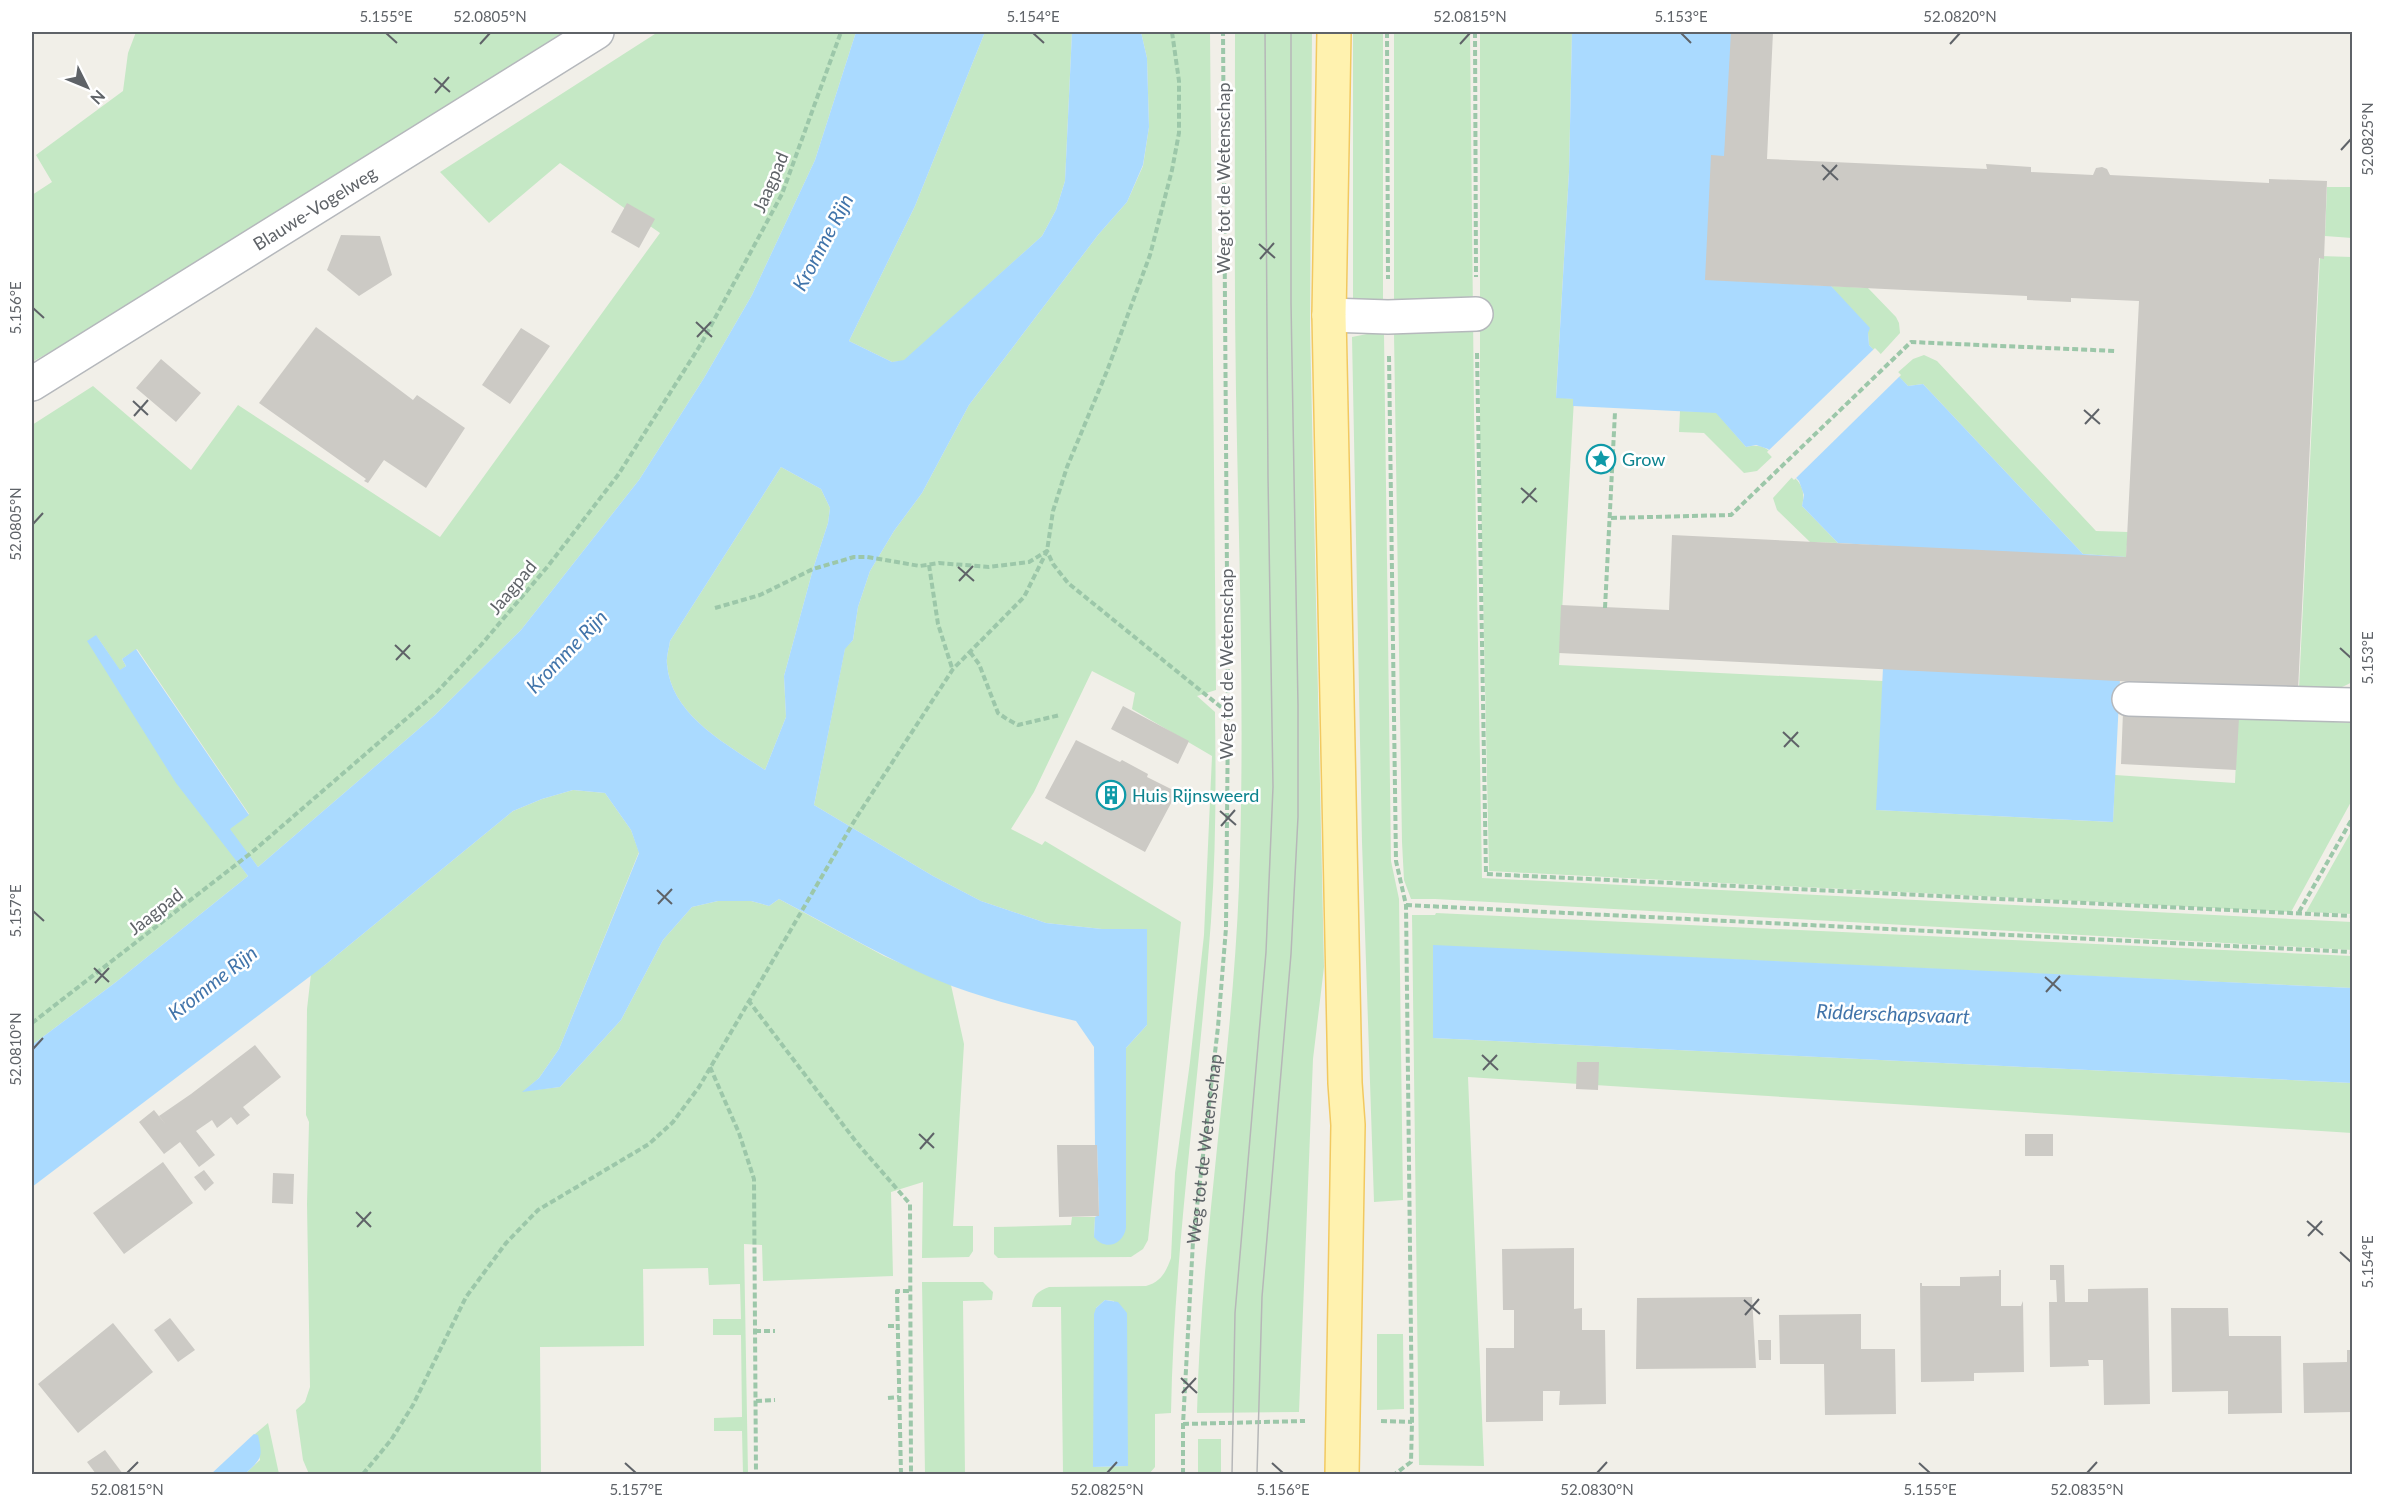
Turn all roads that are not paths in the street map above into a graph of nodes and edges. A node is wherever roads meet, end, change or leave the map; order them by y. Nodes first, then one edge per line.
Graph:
1 (597, 32) edge
2 (1334, 32) edge
3 (1476, 314) road end
4 (1329, 315) junction
5 (32, 384) edge
6 (2129, 699) dead end
7 (2352, 705) edge
8 (1342, 1474) edge

1 - 5 lane, Blauwe-Vogelweg
2 - 4 main road
3 - 4 lane
4 - 8 main road
6 - 7 lane

